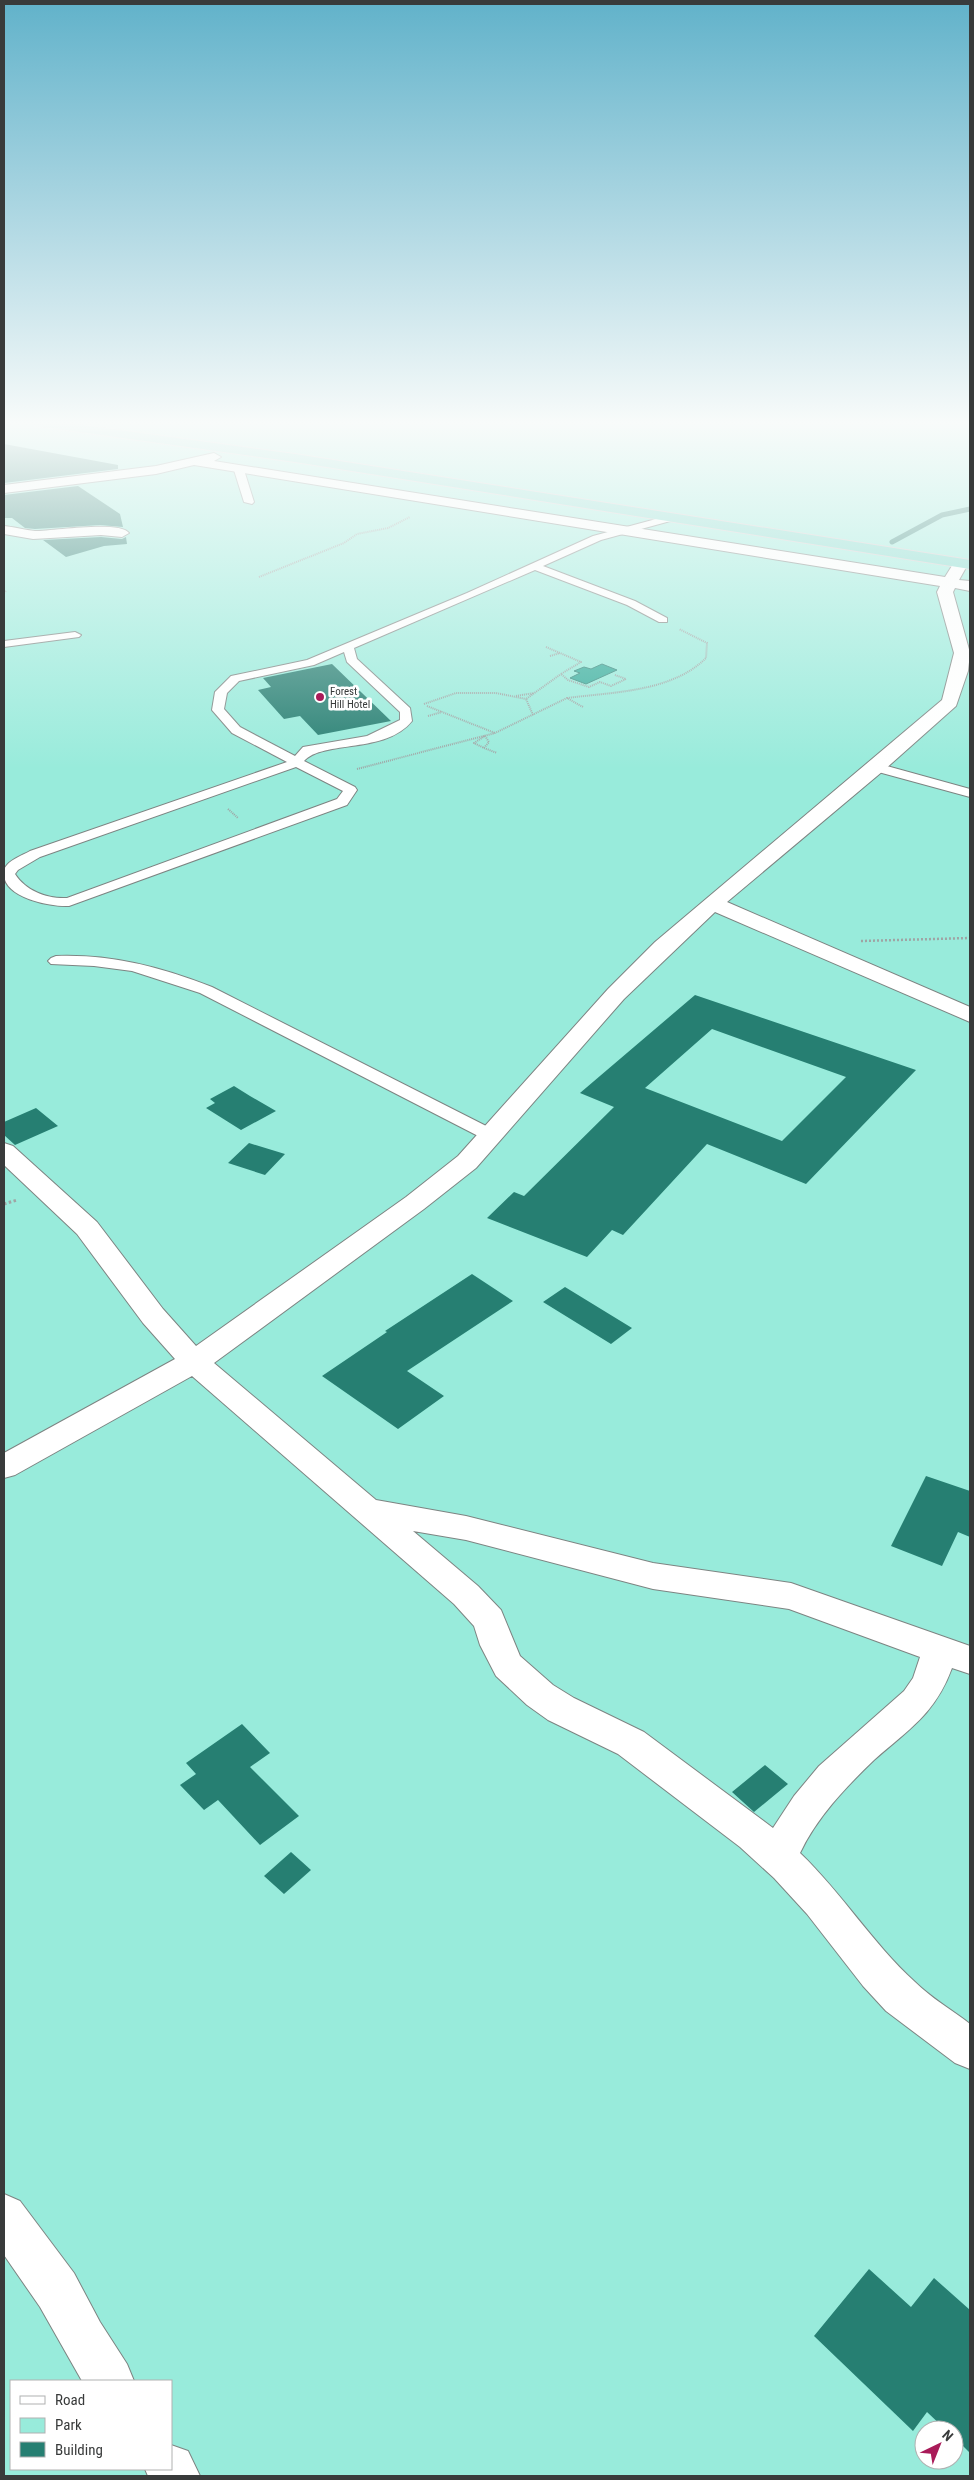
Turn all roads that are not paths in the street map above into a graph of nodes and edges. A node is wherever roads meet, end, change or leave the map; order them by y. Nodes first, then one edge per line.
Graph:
1 (598, 538) edge
2 (681, 538) edge
3 (774, 538) edge
4 (536, 567) junction
5 (962, 574) edge
6 (664, 620) road end
7 (75, 635) dead end
8 (4, 644) edge
9 (348, 646) junction
10 (295, 763) junction
11 (876, 767) junction
12 (970, 793) edge
13 (712, 903) junction
14 (56, 961) dead end
15 (970, 1015) edge
16 (490, 1135) junction
17 (4, 1151) edge
18 (194, 1362) junction
19 (4, 1467) edge
20 (366, 1510) junction
21 (955, 1654) edge
22 (779, 1857) junction
23 (970, 2049) edge
24 (4, 2217) edge
25 (109, 2380) edge

1 - 4 lane
2 - 5 street
3 - 5 highway
4 - 6 lane
4 - 9 lane
5 - 11 street
7 - 8 lane
9 - 10 lane
9 - 10 lane
10 - 10 lane
11 - 12 lane
11 - 13 street
13 - 15 street
13 - 16 street
14 - 16 lane
16 - 18 street
17 - 18 street
18 - 19 street
18 - 20 street
20 - 21 street
20 - 22 street
21 - 22 street
22 - 23 street
24 - 25 street

